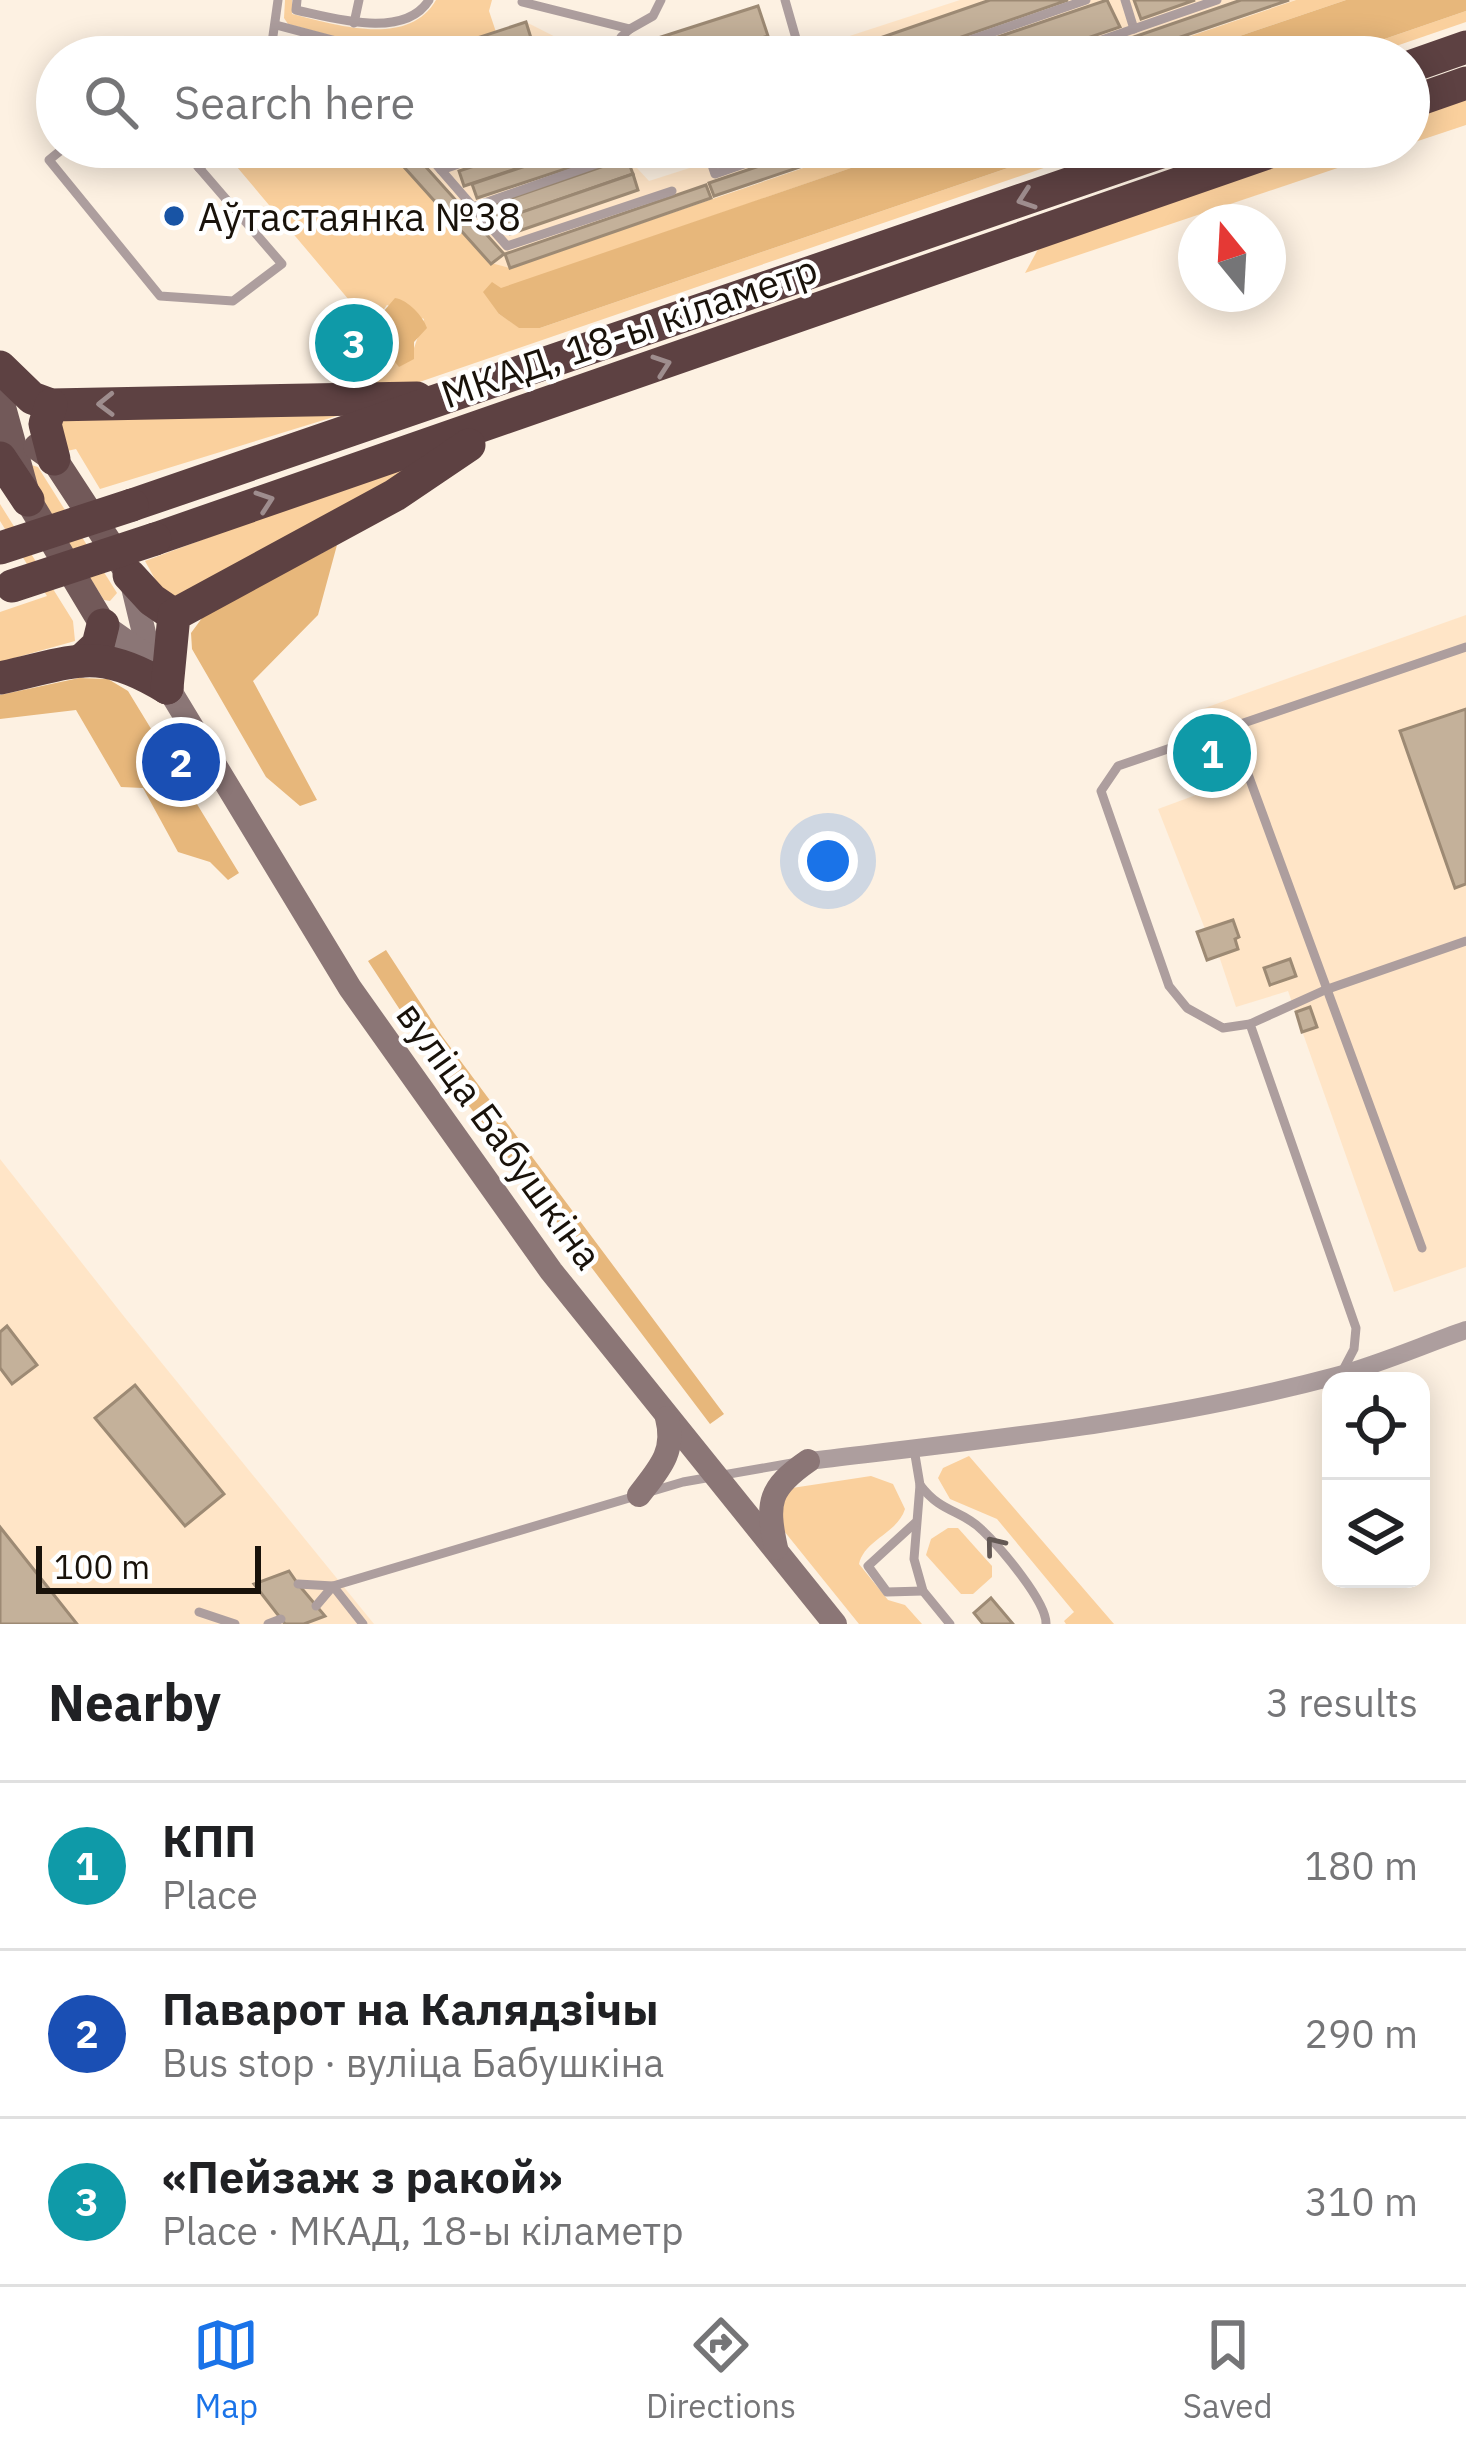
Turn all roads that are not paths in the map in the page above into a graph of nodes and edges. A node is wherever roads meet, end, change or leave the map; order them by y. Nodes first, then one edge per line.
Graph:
1 (278, 0) edge
2 (297, 0) edge
3 (359, 0) edge
4 (429, 0) edge
5 (661, 0) edge
6 (785, 0) edge
7 (1086, 0) edge
8 (1125, 0) edge
9 (1217, 0) edge
10 (522, 2) edge
11 (353, 23) junction
12 (276, 25) junction
13 (630, 28) junction
14 (1134, 29) junction
15 (274, 36) edge
16 (318, 36) edge
17 (622, 36) edge
18 (795, 36) edge
19 (982, 36) edge
20 (1114, 36) edge
21 (1466, 47) edge
22 (1430, 60) edge
23 (1466, 83) edge
24 (1430, 96) edge
25 (56, 168) edge
26 (199, 168) edge
27 (446, 168) edge
28 (585, 168) edge
29 (1115, 168) edge
30 (1224, 168) edge
31 (440, 170) joint
32 (672, 191) dead end
33 (473, 207) junction
34 (332, 344) dead end
35 (368, 357) dead end
36 (341, 366) junction
37 (0, 367) edge
38 (455, 396) junction
39 (0, 398) edge
40 (339, 400) junction
41 (551, 404) junction
42 (51, 405) junction
43 (3, 435) edge
44 (54, 460) junction
45 (28, 500) joint
46 (0, 548) edge
47 (129, 575) junction
48 (6, 588) edge
49 (174, 615) junction
50 (104, 625) junction
51 (1466, 647) edge
52 (150, 658) junction
53 (81, 661) junction
54 (0, 678) edge
55 (167, 688) junction
56 (1231, 728) junction
57 (1466, 941) edge
58 (1325, 991) junction
59 (1250, 1024) junction
60 (1422, 1248) dead end
61 (1466, 1330) edge
62 (1342, 1372) edge
63 (1348, 1372) edge
64 (1322, 1379) edge
65 (667, 1416) junction
66 (914, 1449) junction
67 (808, 1462) junction
68 (713, 1474) junction
69 (920, 1485) junction
70 (639, 1495) junction
71 (916, 1523) junction
72 (777, 1550) junction
73 (298, 1584) dead end
74 (334, 1586) junction
75 (923, 1591) junction
76 (316, 1606) dead end
77 (1044, 1606) junction
78 (199, 1612) dead end
79 (281, 1619) dead end
80 (235, 1624) edge
81 (268, 1624) edge
82 (363, 1624) edge
83 (836, 1624) edge
84 (950, 1624) edge
85 (1046, 1624) edge
86 (1058, 1624) edge

1 - 12 lane
2 - 11 lane
3 - 11 lane
4 - 11 lane
5 - 13 lane
6 - 18 lane
7 - 19 lane
8 - 14 lane
9 - 14 lane
10 - 13 lane
12 - 15 lane
12 - 16 lane
13 - 17 lane
14 - 20 lane
21 - 22 highway
23 - 24 highway
25 - 26 lane
27 - 31 lane
28 - 33 lane
29 -> 38 highway, МКАД, 18-ы кіламетр
41 -> 30 highway, МКАД, 18-ы кіламетр
31 - 33 lane
32 - 33 lane
34 - 36 lane
35 - 36 lane
36 - 40 lane
37 - 42 highway
38 - 40 highway
38 - 46 highway, МКАД, 18-ы кіламетр, bridge
39 - 43 main road
40 -> 42 highway
48 -> 41 highway, МКАД, 18-ы кіламетр, bridge
41 - 49 highway
42 - 44 highway
43 - 44 main road
43 - 45 highway
44 - 47 main road
45 - 50 main road
47 - 49 highway
47 - 52 street, вуліца Бабушкіна
49 - 55 highway
50 - 52 street, вуліца Бабушкіна
50 - 53 highway
51 - 56 lane
52 - 55 street, вуліца Бабушкіна
53 - 54 highway
53 - 55 highway
55 - 65 street, вуліца Бабушкіна
56 - 58 lane
56 - 59 lane
57 - 58 lane
58 - 59 lane
58 - 60 lane
59 - 62 lane
61 - 63 street
64 - 66 street
65 - 68 street, вуліца Бабушкіна
65 - 70 street
66 - 67 street
66 - 69 lane
67 - 68 lane
67 - 72 street
68 - 70 lane
68 - 72 street, вуліца Бабушкіна
69 - 71 lane
77 -> 69 lane
70 - 74 lane
71 - 75 lane
71 - 75 lane
72 - 83 street, вуліца Бабушкіна
73 - 74 lane
74 - 76 lane
74 - 82 lane
75 - 84 lane
77 - 85 lane
77 - 86 lane
78 - 80 lane
79 - 81 lane

